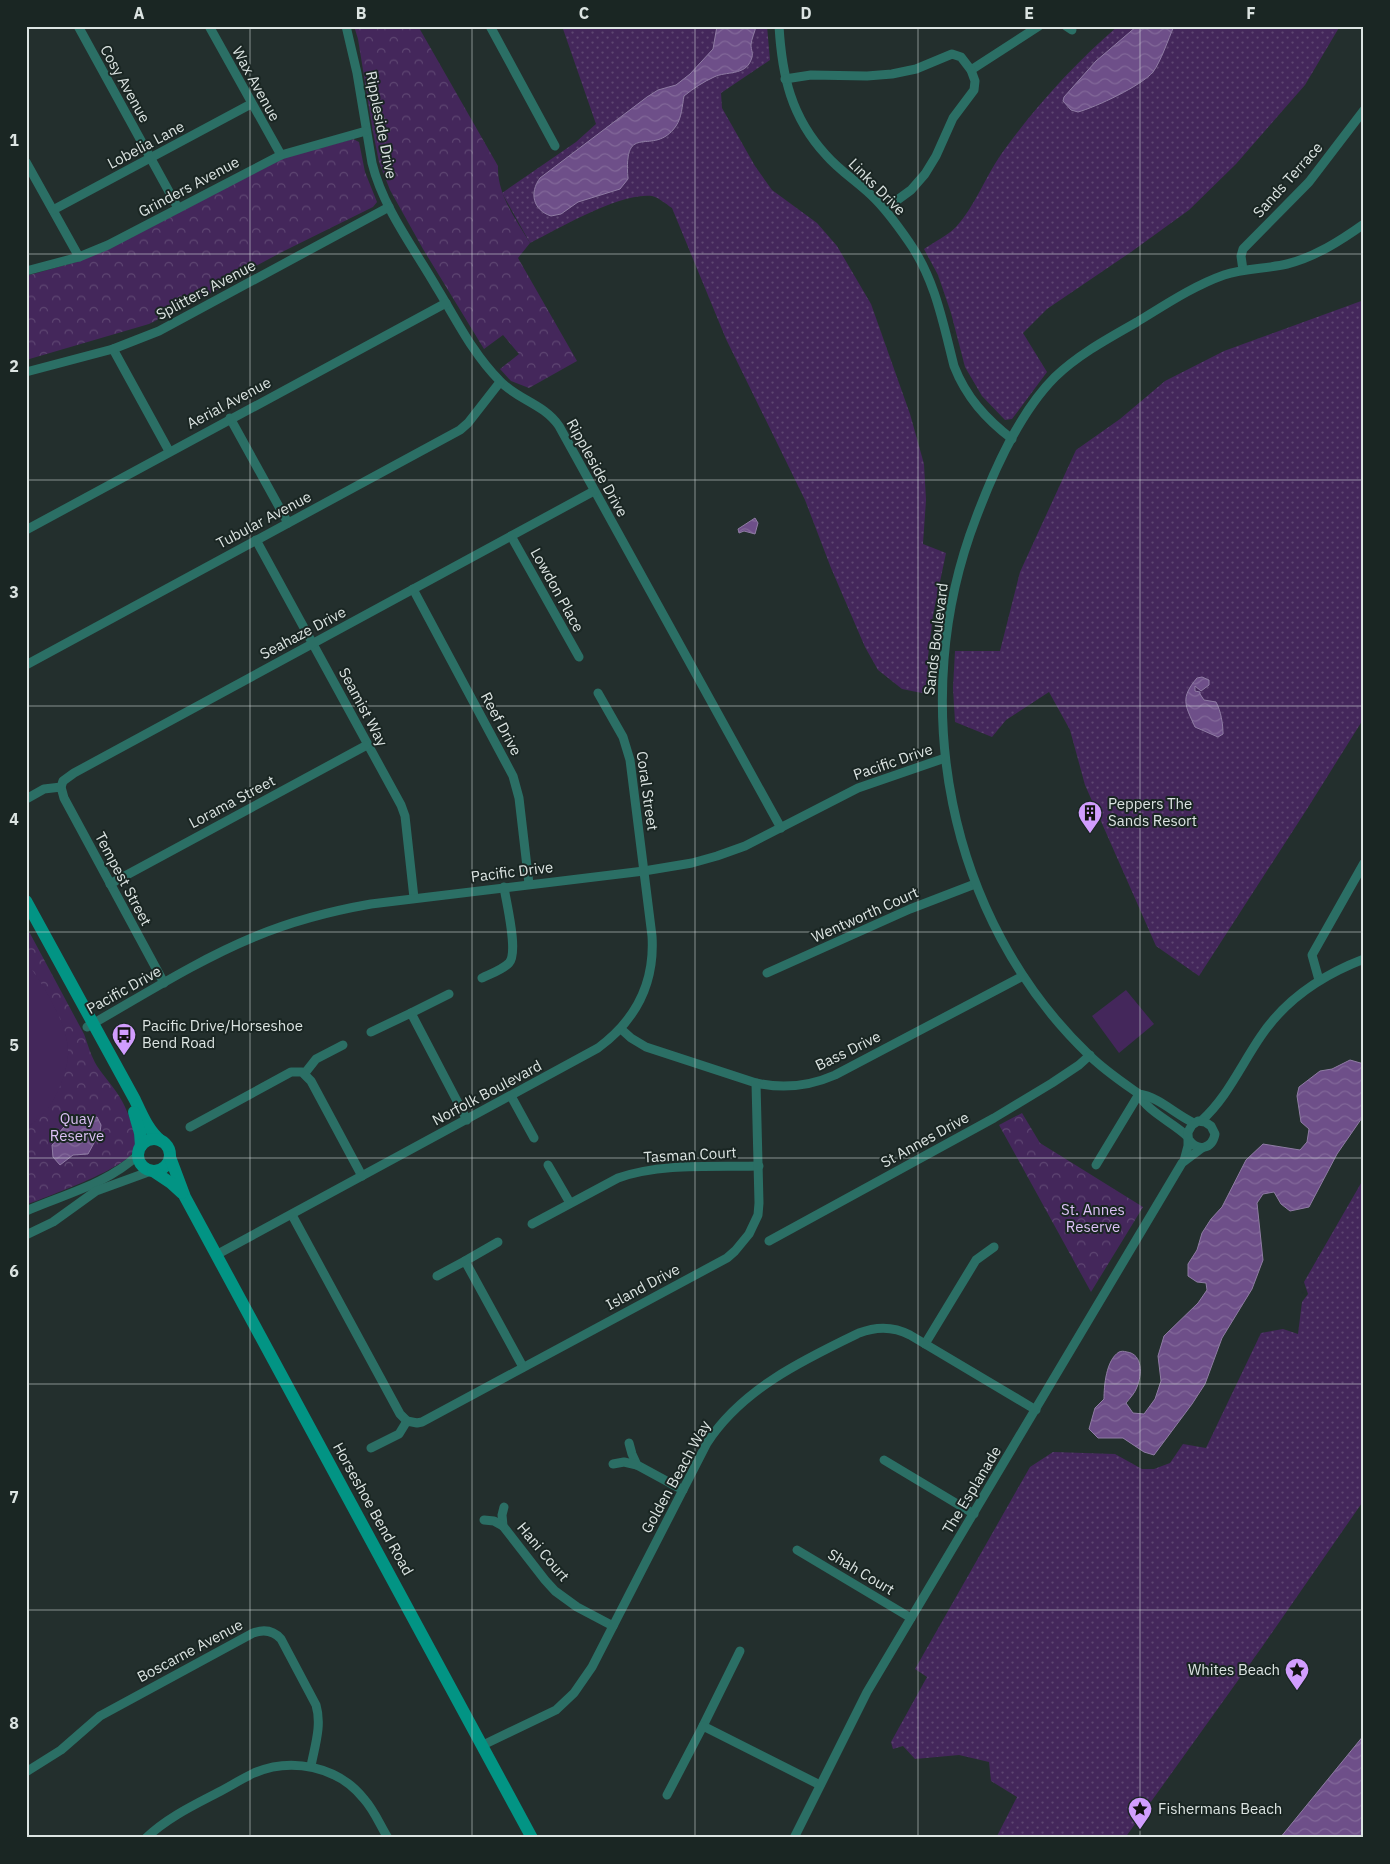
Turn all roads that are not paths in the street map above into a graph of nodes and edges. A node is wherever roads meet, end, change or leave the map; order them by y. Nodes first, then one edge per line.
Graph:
1 (78, 26) edge
2 (209, 26) edge
3 (346, 26) edge
4 (490, 26) edge
5 (779, 26) edge
6 (1040, 26) edge
7 (971, 70) junction
8 (785, 79) junction
9 (251, 104) junction
10 (1364, 110) edge
11 (366, 131) junction
12 (555, 146) dead end
13 (281, 155) junction
14 (150, 158) junction
15 (26, 162) edge
16 (389, 207) junction
17 (178, 208) junction
18 (884, 209) junction
19 (53, 210) junction
20 (1364, 224) edge
21 (78, 257) junction
22 (1242, 270) junction
23 (26, 271) edge
24 (446, 302) junction
25 (113, 349) junction
26 (26, 372) edge
27 (500, 382) junction
28 (230, 418) junction
29 (1012, 439) junction
30 (169, 451) junction
31 (594, 491) junction
32 (288, 523) junction
33 (26, 530) edge
34 (511, 536) junction
35 (256, 540) junction
36 (412, 589) junction
37 (313, 643) junction
38 (26, 652) edge
39 (579, 657) dead end
40 (29, 663) edge
41 (598, 693) dead end
42 (367, 745) junction
43 (945, 758) junction
44 (61, 787) junction
45 (28, 798) dead end
46 (781, 828) junction
47 (1364, 862) edge
48 (644, 871) junction
49 (110, 884) junction
50 (530, 884) junction
51 (975, 884) junction
52 (504, 887) junction
53 (414, 898) junction
54 (26, 901) edge
55 (26, 915) edge
56 (1364, 959) edge
57 (767, 974) dead end
58 (1024, 976) junction
59 (482, 978) dead end
60 (1319, 980) junction
61 (164, 983) junction
62 (449, 994) dead end
63 (411, 1013) junction
64 (90, 1025) junction
65 (621, 1029) junction
66 (371, 1032) dead end
67 (343, 1045) dead end
68 (1090, 1056) junction
69 (305, 1073) junction
70 (756, 1083) junction
71 (1139, 1094) junction
72 (510, 1096) junction
73 (1220, 1101) junction
74 (467, 1120) junction
75 (1198, 1122) junction
76 (190, 1127) dead end
77 (1213, 1130) junction
78 (534, 1138) dead end
79 (1188, 1138) junction
80 (161, 1141) junction
81 (1202, 1148) junction
82 (140, 1151) junction
83 (170, 1157) junction
84 (1184, 1162) junction
85 (548, 1165) dead end
86 (1096, 1165) dead end
87 (759, 1166) junction
88 (152, 1171) junction
89 (362, 1176) junction
90 (185, 1197) junction
91 (570, 1203) junction
92 (26, 1211) edge
93 (292, 1215) junction
94 (532, 1224) dead end
95 (26, 1235) edge
96 (768, 1241) dead end
97 (498, 1242) dead end
98 (994, 1246) dead end
99 (216, 1255) junction
100 (465, 1261) junction
101 (437, 1276) dead end
102 (925, 1344) junction
103 (523, 1367) junction
104 (1036, 1410) junction
105 (407, 1420) junction
106 (629, 1443) dead end
107 (371, 1448) dead end
108 (884, 1460) dead end
109 (614, 1464) dead end
110 (637, 1465) junction
111 (682, 1490) junction
112 (504, 1507) dead end
113 (974, 1514) junction
114 (484, 1520) dead end
115 (503, 1526) junction
116 (797, 1550) dead end
117 (911, 1618) junction
118 (613, 1626) junction
119 (740, 1651) dead end
120 (703, 1726) junction
121 (482, 1745) junction
122 (311, 1766) junction
123 (26, 1772) edge
124 (820, 1785) junction
125 (667, 1795) dead end
126 (146, 1838) edge
127 (388, 1838) edge
128 (532, 1838) edge
129 (794, 1838) edge

1 - 14 street, Cosy Avenue
2 - 9 street, Wax Avenue
3 - 11 street, Rippleside Drive
4 - 12 street
5 - 8 street, Links Drive
6 - 7 street
7 - 8 street
7 - 18 street
8 - 18 street, Links Drive
9 - 13 street, Wax Avenue
9 - 14 street, Lobelia Lane
10 - 22 street, Sands Terrace
11 - 13 street, Grinders Avenue
11 - 16 street, Rippleside Drive
13 - 17 street, Grinders Avenue
14 - 17 street, Cosy Avenue
14 - 19 street, Lobelia Lane
15 - 19 street
16 - 24 street, Rippleside Drive
16 - 25 street, Splitters Avenue
17 - 21 street, Grinders Avenue
18 - 29 street, Links Drive
19 - 21 street
20 - 22 street, Sands Boulevard
21 - 23 street, Grinders Avenue
22 - 29 street, Sands Boulevard
24 - 27 street, Rippleside Drive
24 - 28 street, Aerial Avenue
25 - 26 street, Splitters Avenue
25 - 30 street
27 - 31 street, Rippleside Drive
27 - 32 street, Tubular Avenue
28 - 30 street, Aerial Avenue
28 - 32 street
29 - 43 street, Sands Boulevard
30 - 33 street, Aerial Avenue
31 - 34 street, Seahaze Drive
31 - 46 street, Rippleside Drive
32 - 35 street, Tubular Avenue
34 - 36 street, Seahaze Drive
34 - 39 street, Lowdon Place
35 - 37 street, Seamist Way
35 - 40 street, Tubular Avenue
36 - 37 street, Seahaze Drive
36 - 50 street, Reef Drive
37 - 42 street, Seamist Way
37 - 44 street, Seahaze Drive
38 - 40 street
41 - 48 street, Coral Street
42 - 49 street, Lorama Street
42 - 53 street, Seamist Way
43 - 46 street, Pacific Drive
43 - 51 street, Sands Boulevard
44 - 45 street, Seahaze Drive
44 - 49 street, Tempest Street
46 - 48 street, Pacific Drive
47 - 60 street
48 - 50 street, Pacific Drive
48 - 65 street, Norfolk Boulevard
49 - 61 street, Tempest Street
50 - 52 street, Pacific Drive
51 - 57 street, Wentworth Court
51 - 58 street, Sands Boulevard
52 - 53 street, Pacific Drive
52 - 59 street
53 - 61 street, Pacific Drive
54 - 64 street
55 - 64 street
56 - 60 street, The Esplanade
58 - 68 street, Sands Boulevard
58 - 70 street, Bass Drive
60 - 73 street, The Esplanade
61 - 64 street, Pacific Drive
62 - 63 street
63 - 66 street
63 - 74 street
64 - 80 street
64 - 82 street
65 - 70 street, Bass Drive
65 - 72 street, Norfolk Boulevard
67 - 69 street
68 - 71 street, Sands Boulevard
68 - 96 street, St Annes Drive
69 - 76 street
69 - 89 street
70 - 87 street, Island Drive
71 - 75 street, Sands Boulevard
71 - 79 street, Sands Boulevard
71 - 86 street
72 - 74 street, Norfolk Boulevard
72 - 78 street
73 - 75 street, The Esplanade
73 - 77 street, The Esplanade
74 - 89 street, Norfolk Boulevard
75 - 77 street
75 - 79 street, The Esplanade
77 - 81 street, The Esplanade
79 - 81 street
79 - 84 street, The Esplanade
80 - 82 street
80 - 83 street
81 - 84 street, The Esplanade
82 - 88 street
82 - 92 street
83 - 88 street
83 - 90 street, Horseshoe Bend Road
84 - 104 street, The Esplanade
85 - 91 street
87 - 91 street, Tasman Court
87 - 103 street, Island Drive
88 - 90 street, Horseshoe Bend Road
88 - 95 street
89 - 93 street, Norfolk Boulevard
90 - 99 street, Horseshoe Bend Road
91 - 94 street, Tasman Court
93 - 99 street, Norfolk Boulevard
93 - 105 street
97 - 100 street
98 - 102 street
99 - 121 street, Horseshoe Bend Road
100 - 101 street
100 - 103 street
102 - 104 street, Golden Beach Way
102 - 111 street, Golden Beach Way
103 - 105 street, Island Drive
104 - 113 street, The Esplanade
105 - 107 street
106 - 110 street
108 - 113 street
109 - 110 street
110 - 111 street
111 - 118 street, Golden Beach Way
112 - 115 street, Hani Court
113 - 117 street, The Esplanade
114 - 115 street, Hani Court
115 - 118 street, Hani Court
116 - 117 street, Shah Court
117 - 124 street, The Esplanade
118 - 121 street, Golden Beach Way
119 - 120 street
120 - 124 street
120 - 125 street
121 - 128 street, Horseshoe Bend Road
122 - 123 street, Boscarne Avenue
122 - 126 street
122 - 127 street
124 - 129 street, The Esplanade

